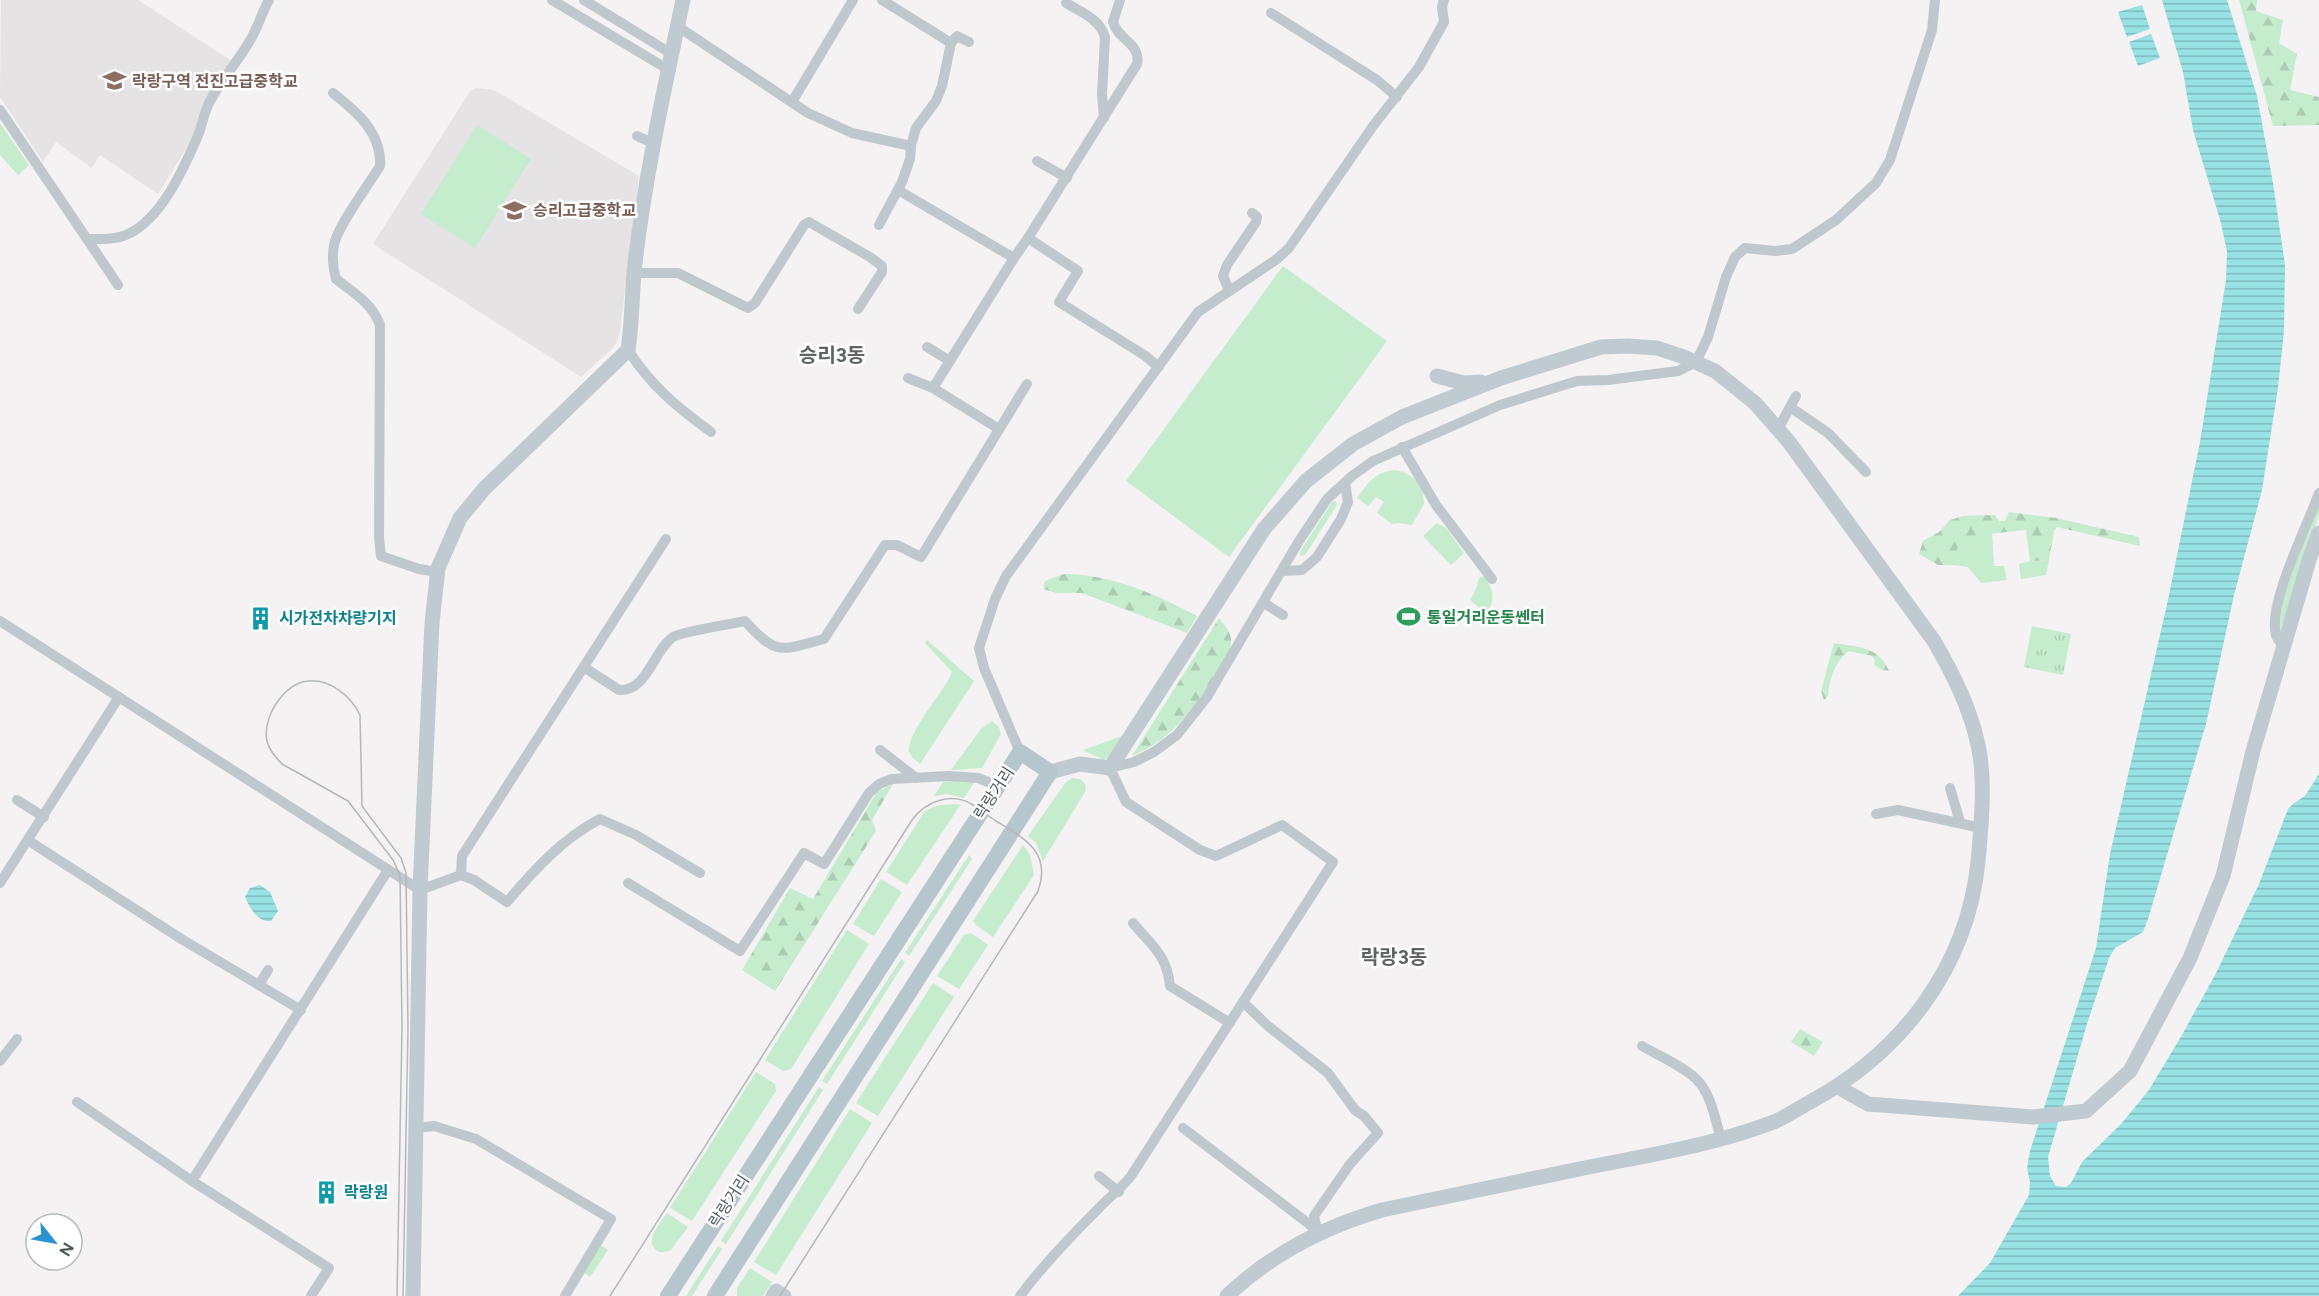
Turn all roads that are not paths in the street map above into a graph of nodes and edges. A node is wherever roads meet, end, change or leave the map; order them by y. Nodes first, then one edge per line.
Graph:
1 (269, 0) edge
2 (552, 0) edge
3 (584, 0) edge
4 (683, 0) edge
5 (853, 0) edge
6 (882, 0) edge
7 (1120, 0) edge
8 (1444, 0) edge
9 (1935, 0) edge
10 (1066, 3) dead end
11 (1271, 14) dead end
12 (677, 26) junction
13 (969, 42) dead end
14 (951, 43) junction
15 (672, 54) junction
16 (669, 70) junction
17 (333, 93) dead end
18 (1397, 97) junction
19 (792, 102) junction
20 (0, 111) edge
21 (1104, 118) junction
22 (637, 136) dead end
23 (655, 144) junction
24 (911, 146) junction
25 (1037, 161) dead end
26 (1067, 178) junction
27 (898, 190) junction
28 (1252, 213) dead end
29 (879, 225) dead end
30 (1028, 238) junction
31 (87, 239) junction
32 (1014, 258) junction
33 (634, 273) junction
34 (118, 285) dead end
35 (1229, 290) junction
36 (858, 309) dead end
37 (927, 347) dead end
38 (628, 350) junction
39 (950, 361) junction
40 (1696, 362) junction
41 (1159, 367) junction
42 (1437, 376) dead end
43 (908, 378) dead end
44 (1501, 378) junction
45 (1027, 384) dead end
46 (933, 388) junction
47 (1796, 396) dead end
48 (1790, 407) junction
49 (999, 429) junction
50 (1778, 429) junction
51 (711, 432) dead end
52 (1402, 447) junction
53 (1866, 472) dead end
54 (1345, 483) junction
55 (2319, 494) edge
56 (2319, 533) edge
57 (666, 539) dead end
58 (1283, 571) junction
59 (437, 572) junction
60 (1492, 579) dead end
61 (1264, 603) junction
62 (1283, 615) dead end
63 (0, 621) edge
64 (2283, 646) junction
65 (585, 668) junction
66 (119, 697) junction
67 (880, 750) dead end
68 (1020, 753) junction
69 (1110, 768) junction
70 (1050, 772) junction
71 (916, 778) junction
72 (998, 786) junction
73 (1950, 788) dead end
74 (17, 800) dead end
75 (1876, 814) dead end
76 (44, 817) junction
77 (1960, 822) junction
78 (1981, 828) junction
79 (29, 841) junction
80 (388, 870) junction
81 (700, 873) dead end
82 (461, 875) junction
83 (0, 883) edge
84 (628, 884) dead end
85 (420, 890) junction
86 (1133, 923) dead end
87 (268, 970) dead end
88 (258, 985) junction
89 (1244, 1003) junction
90 (301, 1010) junction
91 (1230, 1023) junction
92 (17, 1039) dead end
93 (1642, 1046) dead end
94 (0, 1061) edge
95 (1838, 1087) junction
96 (77, 1102) dead end
97 (416, 1128) junction
98 (1183, 1128) dead end
99 (1721, 1138) junction
100 (1099, 1176) dead end
101 (192, 1181) junction
102 (1119, 1192) junction
103 (1318, 1234) junction
104 (311, 1296) edge
105 (413, 1296) edge
106 (565, 1296) edge
107 (668, 1296) edge
108 (715, 1296) edge
109 (773, 1296) edge
110 (784, 1296) edge
111 (1020, 1296) edge
112 (1227, 1296) edge

1 - 31 street
2 - 16 street
3 - 15 street
4 - 12 main road
5 - 19 street
6 - 14 street
7 - 21 street
8 - 18 street
9 - 40 street
10 - 21 street
11 - 18 street
12 - 15 main road
12 - 19 street
13 - 14 street
14 - 24 street
15 - 16 main road
16 - 23 main road
17 - 59 street
18 - 35 street
19 - 24 street
20 - 31 street
21 - 26 street
22 - 23 street
23 - 33 main road
24 - 27 street
25 - 26 street
26 - 30 street
27 - 29 street
27 - 32 street
28 - 35 street
30 - 32 street
30 - 41 street
31 - 34 street
32 - 39 street
33 - 36 street
33 - 38 main road
35 - 41 street
37 - 39 street
38 - 51 street
38 - 59 main road
39 - 46 street
40 - 44 main road
40 - 50 main road
40 - 52 street
41 - 68 street
42 - 44 main road
43 - 46 street
44 - 69 main road
45 - 49 street
46 - 49 street
47 - 48 street
48 - 50 street
48 - 53 street
49 - 65 street
50 - 78 main road
52 - 54 street
52 - 60 street
54 - 58 street
54 - 58 street
55 - 64 street
56 - 64 main road
57 - 65 street
58 - 61 street
59 - 85 main road
61 - 62 street
61 - 69 street
63 - 66 street
64 - 95 main road
65 - 82 street
66 - 76 street
66 - 80 street
67 - 71 street
68 - 70 main road, 락랑거리
68 - 72 main road, 락랑거리
69 - 70 main road
69 - 89 street
70 - 108 main road
71 - 72 street
71 - 84 street
72 - 107 main road, 락랑거리
73 - 77 street
74 - 76 street
75 - 77 street
76 - 79 street
77 - 78 street
78 - 95 main road
79 - 83 street
79 - 88 street
80 - 85 street
80 - 90 street
81 - 82 street
82 - 85 street
85 - 97 main road
86 - 91 street
87 - 88 street
88 - 90 street
89 - 91 street
89 - 103 street
90 - 101 street
91 - 102 street
92 - 94 street
93 - 99 street
95 - 99 main road
96 - 101 street
97 - 105 main road
97 - 106 street
98 - 103 street
99 - 103 main road
100 - 102 street
101 - 104 street
102 - 111 street
103 - 112 main road
109 - 110 main road

